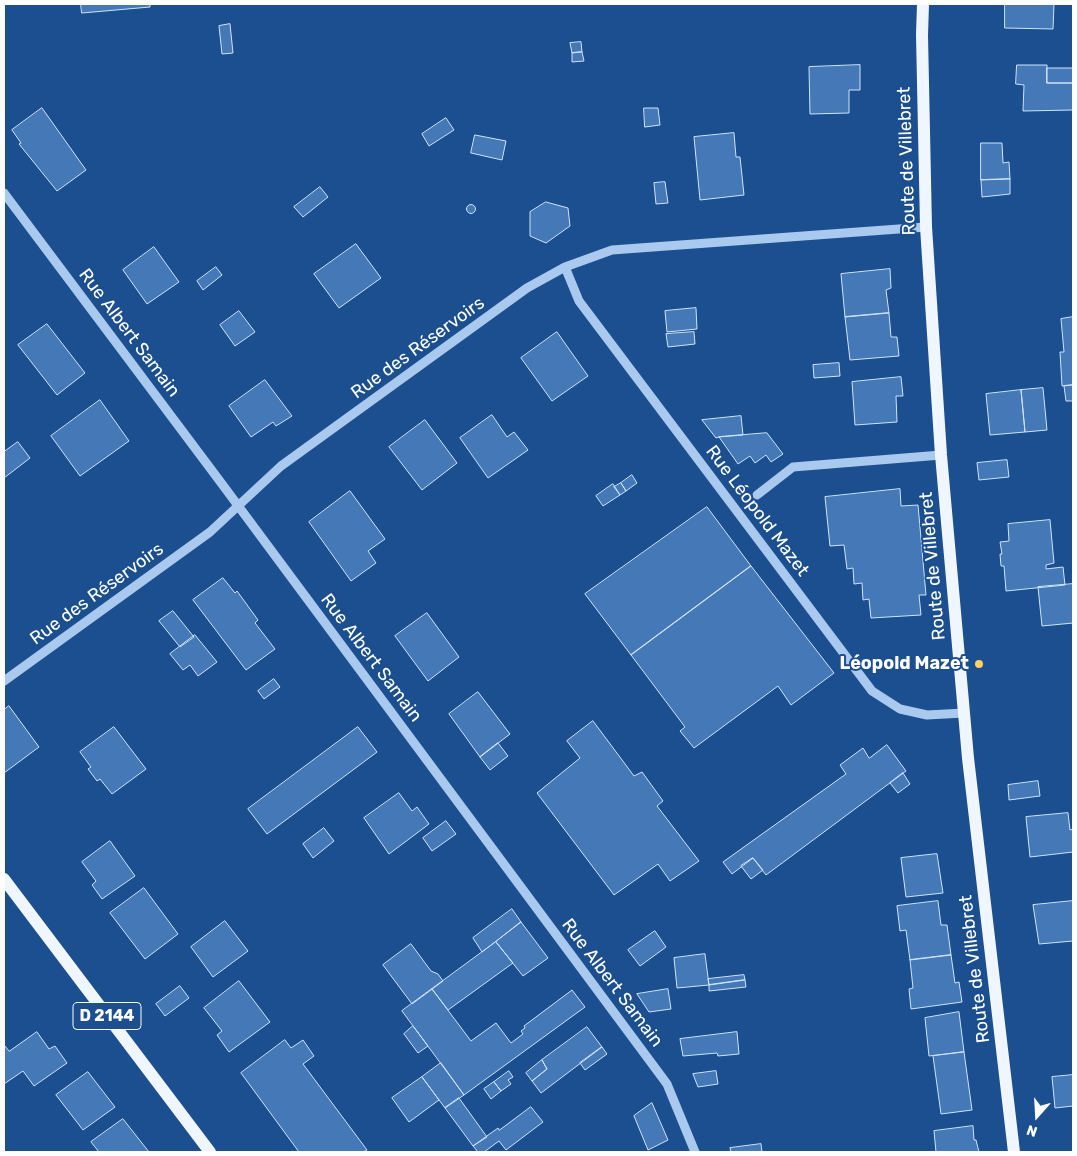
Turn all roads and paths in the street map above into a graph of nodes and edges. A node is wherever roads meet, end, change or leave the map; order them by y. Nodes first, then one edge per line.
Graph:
1 (923, 4) edge
2 (4, 193) edge
3 (926, 227) junction
4 (565, 267) junction
5 (941, 456) junction
6 (757, 495) dead end
7 (238, 506) junction
8 (4, 681) edge
9 (964, 713) junction
10 (4, 879) edge
11 (210, 1152) edge
12 (695, 1152) edge
13 (1014, 1152) edge

1 - 3 main road, Route de Villebret
2 - 7 street, Rue Albert Samain
3 - 4 street, Rue des Réservoirs
3 - 5 main road, Route de Villebret
4 - 7 street, Rue des Réservoirs
4 - 9 street, Rue Léopold Mazet
5 - 6 street
5 - 9 main road, Route de Villebret
7 - 8 street, Rue des Réservoirs
7 - 12 street, Rue Albert Samain
9 - 13 main road, Route de Villebret
10 - 11 main road, D 2144

